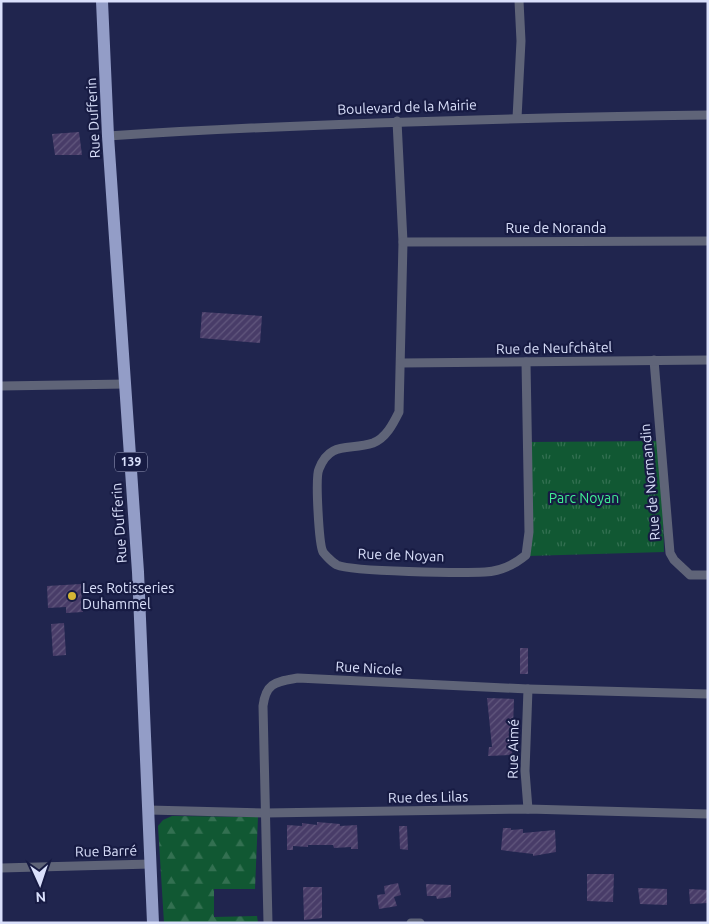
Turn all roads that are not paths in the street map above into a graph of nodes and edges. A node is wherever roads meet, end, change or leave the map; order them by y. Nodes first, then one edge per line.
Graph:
1 (102, 1) edge
2 (519, 1) edge
3 (708, 115) edge
4 (517, 118) junction
5 (396, 121) junction
6 (108, 136) junction
7 (708, 241) edge
8 (404, 242) junction
9 (654, 360) junction
10 (708, 360) edge
11 (526, 362) junction
12 (400, 363) junction
13 (126, 384) junction
14 (1, 386) edge
15 (708, 575) edge
16 (528, 689) junction
17 (708, 694) edge
18 (528, 809) junction
19 (149, 810) junction
20 (265, 813) junction
21 (708, 814) edge
22 (151, 864) junction
23 (1, 868) edge
24 (154, 923) edge
25 (268, 923) edge
26 (411, 923) edge
27 (420, 923) edge

1 - 6 main road, Rue Dufferin / 139
2 - 4 street
3 - 4 street, Boulevard de la Mairie
4 - 5 street, Boulevard de la Mairie
5 - 6 street, Boulevard de la Mairie
5 - 8 street, Rue de Noyan
6 - 13 main road, Rue Dufferin / 139
7 - 8 street, Rue de Noranda
8 - 12 street, Rue de Noyan
9 - 10 street, Rue de Neufchâtel
9 - 11 street, Rue de Neufchâtel
9 - 15 street, Rue de Normandin
11 - 12 street, Rue de Neufchâtel
11 - 12 street, Rue de Noyan
13 - 14 street
13 - 19 main road, Rue Dufferin / 139
16 - 17 street, Rue Nicole
16 - 18 street, Rue Aimé
16 - 20 street, Rue Nicole
18 - 20 street, Rue des Lilas
18 - 21 street, Rue des Lilas
19 - 20 street, Rue des Lilas
19 - 22 main road, Rue Dufferin / 139
20 - 25 street, Rue Nicole
22 - 23 street, Rue Barré
22 - 24 main road, Rue Dufferin / 139
26 - 27 street

